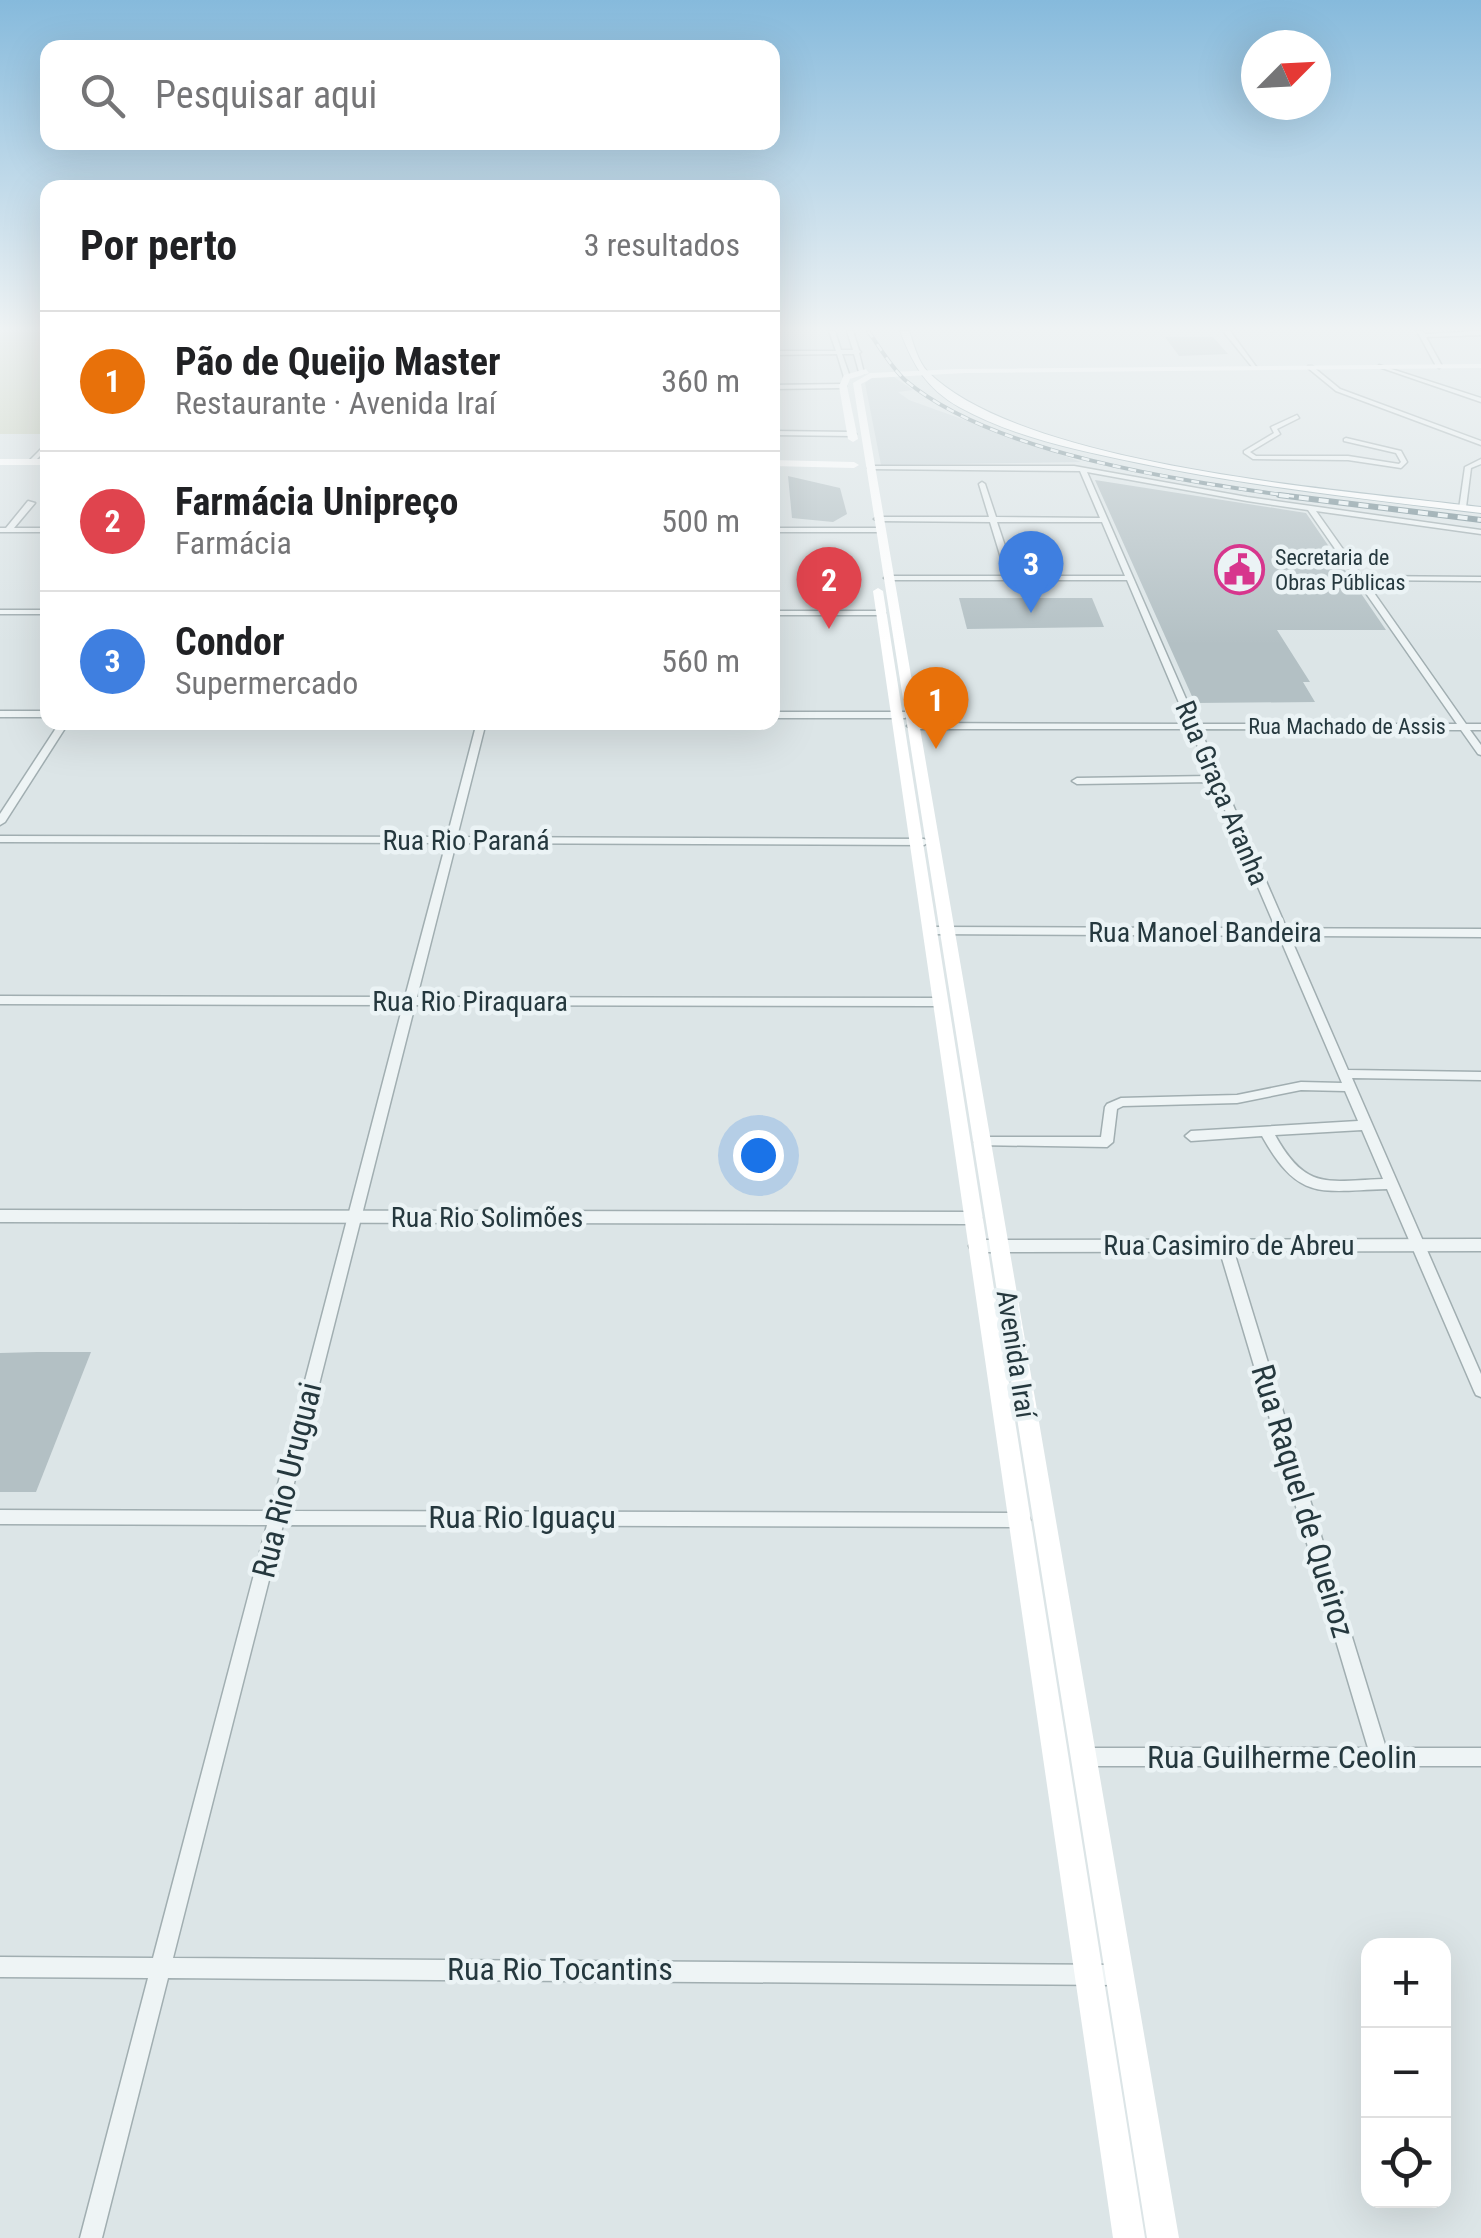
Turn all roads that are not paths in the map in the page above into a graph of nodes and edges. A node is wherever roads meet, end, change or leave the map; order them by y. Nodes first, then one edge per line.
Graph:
1 (853, 435) edge
2 (860, 435) edge
3 (1041, 435) edge
4 (1277, 435) edge
5 (1346, 440) dead end
6 (40, 452) edge
7 (1256, 457) junction
8 (1481, 461) edge
9 (0, 462) edge
10 (31, 462) junction
11 (40, 462) edge
12 (780, 463) edge
13 (1278, 463) dead end
14 (861, 466) junction
15 (1083, 470) junction
16 (1245, 478) junction
17 (982, 484) dead end
18 (31, 503) dead end
19 (1462, 507) junction
20 (1311, 509) junction
21 (1481, 510) edge
22 (993, 520) junction
23 (1104, 520) junction
24 (875, 526) junction
25 (4, 530) edge
26 (40, 530) edge
27 (780, 530) edge
28 (1481, 532) edge
29 (1005, 558) dead end
30 (888, 578) junction
31 (1129, 578) junction
32 (1360, 578) junction
33 (1481, 579) edge
34 (0, 612) edge
35 (40, 612) edge
36 (780, 614) edge
37 (886, 621) junction
38 (0, 714) edge
39 (40, 714) edge
40 (780, 715) edge
41 (906, 719) junction
42 (1193, 726) junction
43 (1463, 727) junction
44 (1481, 727) edge
45 (60, 730) edge
46 (480, 730) edge
47 (1481, 752) edge
48 (1216, 779) junction
49 (1078, 781) dead end
50 (0, 822) edge
51 (0, 839) edge
52 (452, 839) junction
53 (924, 842) junction
54 (938, 931) junction
55 (1283, 932) junction
56 (1481, 933) edge
57 (942, 958) junction
58 (0, 1000) edge
59 (408, 1001) junction
60 (940, 1002) junction
61 (1481, 1076) edge
62 (1347, 1080) junction
63 (1367, 1125) junction
64 (1266, 1131) junction
65 (1191, 1136) dead end
66 (981, 1142) junction
67 (1392, 1184) junction
68 (0, 1216) edge
69 (354, 1216) junction
70 (973, 1218) junction
71 (1225, 1245) junction
72 (1418, 1245) junction
73 (1481, 1245) edge
74 (988, 1246) junction
75 (1481, 1392) edge
76 (0, 1516) edge
77 (278, 1517) junction
78 (1032, 1520) junction
79 (1380, 1757) junction
80 (1481, 1758) edge
81 (1070, 1760) junction
82 (0, 1967) edge
83 (160, 1968) junction
84 (1088, 1973) junction
85 (1119, 1976) junction
86 (91, 2238) edge
87 (1129, 2238) edge
88 (1163, 2238) edge

1 - 14 main road, Avenida Iraí
2 - 14 main road, Avenida Iraí
3 - 16 main road
4 - 7 street
5 - 7 street
6 - 10 street
7 - 13 street
7 - 16 street
8 - 19 street
9 - 10 main road
10 - 11 main road
12 - 14 main road
14 - 15 street
14 - 24 main road, Avenida Iraí
15 - 20 street
15 - 23 street, Rua Graça Aranha
16 - 19 main road
17 - 22 street
18 - 25 street
19 - 21 main road
20 - 28 street
20 - 32 street
22 - 23 street
22 - 24 street
22 - 29 street
23 - 31 street, Rua Graça Aranha
24 - 27 street
24 - 30 main road, Avenida Iraí
24 - 37 main road, Avenida Iraí
25 - 26 street
30 - 31 street
30 - 37 main road, Avenida Iraí
31 - 42 street, Rua Graça Aranha
32 - 33 street
32 - 43 street
34 - 35 street
36 - 37 street
37 - 41 main road, Avenida Iraí
38 - 39 street
40 - 41 street, Rua Machado de Assis
41 - 42 street, Rua Machado de Assis
41 - 53 main road, Avenida Iraí
42 - 43 street, Rua Machado de Assis
42 - 48 street, Rua Graça Aranha
43 - 44 street, Rua Machado de Assis
43 - 47 street
45 - 50 street
46 - 52 street, Rua Rio Uruguai
48 - 49 street
48 - 55 street, Rua Graça Aranha
51 - 52 street, Rua Rio Paraná
52 - 53 street, Rua Rio Paraná
52 - 59 street, Rua Rio Uruguai
53 - 54 main road, Avenida Iraí
54 - 55 street, Rua Manoel Bandeira
54 - 57 main road, Avenida Iraí
55 - 56 street, Rua Manoel Bandeira
55 - 62 street, Rua Graça Aranha
57 - 60 main road, Avenida Iraí
57 - 66 main road, Avenida Iraí
58 - 59 street, Rua Rio Piraquara
59 - 60 street, Rua Rio Piraquara
59 - 69 street, Rua Rio Uruguai
60 - 70 main road, Avenida Iraí
61 - 62 street
62 - 63 street, Rua Graça Aranha
62 - 66 street
63 - 64 street
63 - 67 street, Rua Graça Aranha
64 - 65 street
64 - 67 street
66 - 74 main road, Avenida Iraí
67 - 72 street, Rua Graça Aranha
68 - 69 street, Rua Rio Solimões
69 - 70 street, Rua Rio Solimões
69 - 77 street, Rua Rio Uruguai
70 - 74 main road, Avenida Iraí
71 - 72 street, Rua Casimiro de Abreu
71 - 74 street, Rua Casimiro de Abreu
71 - 79 street, Rua Raquel de Queiroz
72 - 73 street, Rua Casimiro de Abreu
72 - 75 street, Rua Graça Aranha
74 - 78 main road, Avenida Iraí
76 - 77 street, Rua Rio Iguaçu
77 - 78 street, Rua Rio Iguaçu
77 - 83 street, Rua Rio Uruguai
78 - 81 main road, Avenida Iraí
79 - 80 street, Rua Guilherme Ceolin
79 - 81 street, Rua Guilherme Ceolin
81 - 84 main road, Avenida Iraí
81 - 85 main road, Avenida Iraí
82 - 83 street, Rua Rio Tocantins
83 - 84 street, Rua Rio Tocantins
83 - 86 street, Rua Rio Uruguai
84 - 85 street, Rua Rio Tocantins
84 - 87 main road, Avenida Iraí
85 - 88 main road, Avenida Iraí

